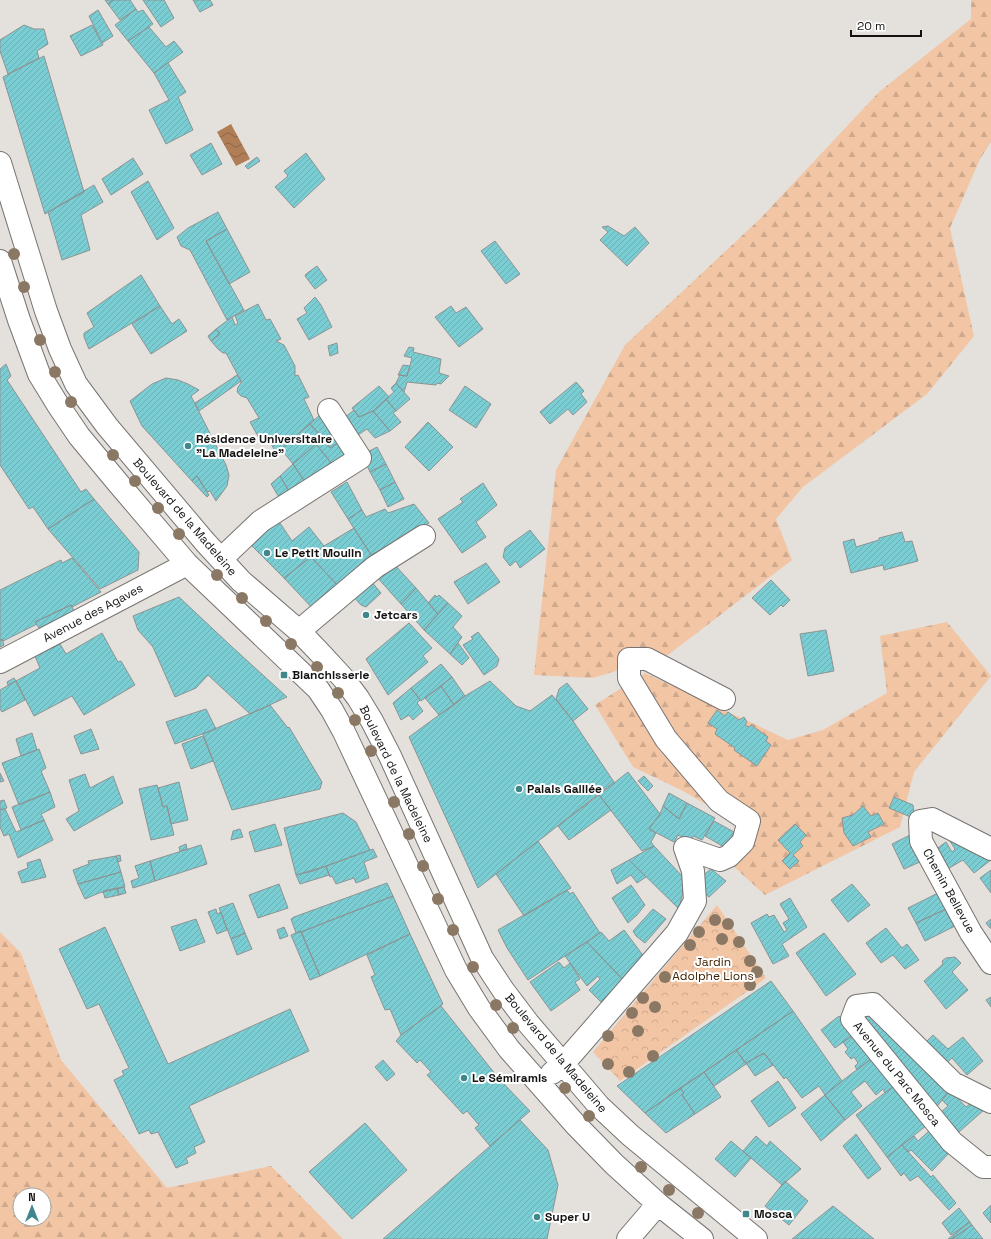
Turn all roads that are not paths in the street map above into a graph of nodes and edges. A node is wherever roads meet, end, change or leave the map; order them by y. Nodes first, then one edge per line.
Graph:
1 (0, 163) edge
2 (0, 261) edge
3 (328, 410) dead end
4 (424, 536) dead end
5 (221, 559) junction
6 (187, 564) junction
7 (299, 631) junction
8 (0, 662) edge
9 (724, 699) dead end
10 (390, 756) junction
11 (361, 768) junction
12 (991, 849) edge
13 (991, 963) edge
14 (564, 1064) junction
15 (540, 1083) junction
16 (991, 1102) edge
17 (991, 1167) edge
18 (658, 1204) junction
19 (628, 1239) edge
20 (702, 1239) edge
21 (756, 1239) edge

1 - 5 street, Boulevard de la Madeleine
2 - 6 street
3 - 5 street
4 - 7 street
5 - 7 street, Boulevard de la Madeleine
6 - 8 street, Avenue des Agaves
6 - 11 street
7 - 10 street, Boulevard de la Madeleine
9 - 14 street
10 - 11 street
10 - 14 street, Boulevard de la Madeleine
11 - 15 street
12 - 13 street, Chemin Bellevue
14 - 15 street
14 - 21 street, Boulevard de la Madeleine
15 - 18 street
16 - 17 street, Avenue du Parc Mosca
18 - 19 street
18 - 20 street

